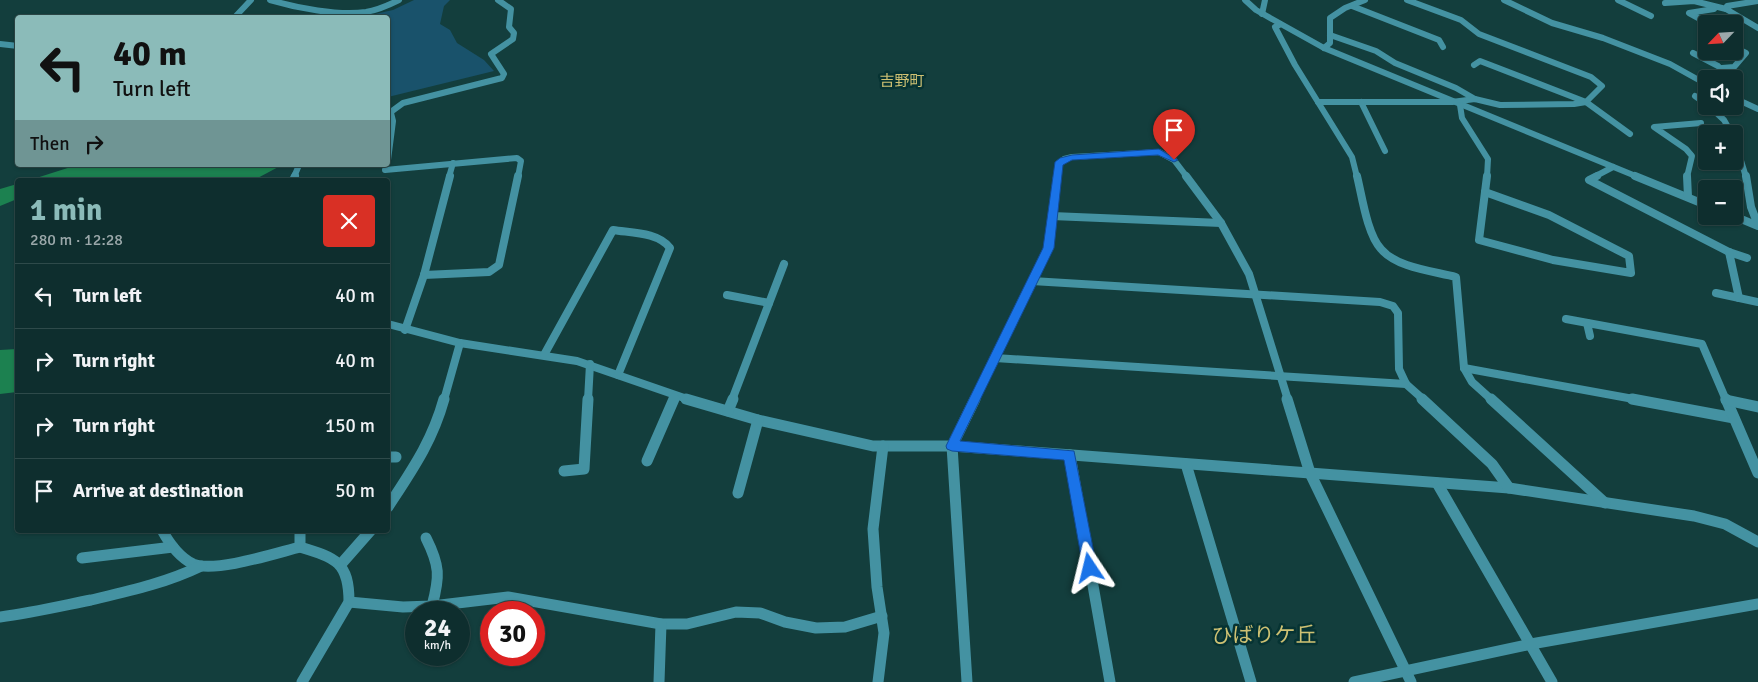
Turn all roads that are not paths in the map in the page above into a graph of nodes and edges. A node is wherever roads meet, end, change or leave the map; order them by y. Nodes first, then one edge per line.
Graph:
1 (251, 0) edge
2 (270, 0) edge
3 (399, 0) edge
4 (498, 0) edge
5 (1245, 0) edge
6 (1265, 0) edge
7 (1365, 0) edge
8 (1407, 0) edge
9 (1504, 0) edge
10 (1618, 0) edge
11 (1758, 2) edge
12 (1665, 3) dead end
13 (1352, 6) junction
14 (1716, 9) junction
15 (1726, 9) junction
16 (1262, 14) junction
17 (237, 15) edge
18 (1652, 16) dead end
19 (1698, 18) edge
20 (1279, 25) junction
21 (1758, 28) edge
22 (1330, 35) junction
23 (0, 44) edge
24 (15, 46) edge
25 (1443, 47) dead end
26 (1324, 48) junction
27 (1692, 53) dead end
28 (1740, 60) edge
29 (1474, 65) dead end
30 (1722, 68) joint
31 (1698, 80) edge
32 (1695, 96) dead end
33 (1698, 98) edge
34 (1475, 99) junction
35 (1318, 102) junction
36 (1361, 102) junction
37 (1586, 102) junction
38 (1743, 102) edge
39 (1456, 104) junction
40 (1758, 110) edge
41 (390, 113) edge
42 (1719, 115) edge
43 (390, 116) edge
44 (1701, 123) dead end
45 (1727, 125) edge
46 (1630, 134) dead end
47 (390, 144) edge
48 (1385, 151) dead end
49 (453, 164) junction
50 (1743, 166) edge
51 (390, 167) edge
52 (1613, 168) junction
53 (1484, 192) junction
54 (1688, 197) junction
55 (1698, 201) edge
56 (1052, 216) junction
57 (1743, 219) edge
58 (1221, 223) junction
59 (1758, 225) edge
60 (1729, 252) junction
61 (1747, 258) dead end
62 (784, 264) dead end
63 (424, 275) junction
64 (1032, 281) junction
65 (1716, 292) dead end
66 (727, 295) dead end
67 (1256, 296) junction
68 (1739, 298) junction
69 (1758, 302) edge
70 (769, 303) junction
71 (1566, 319) dead end
72 (1587, 323) junction
73 (390, 325) edge
74 (405, 330) junction
75 (1590, 336) dead end
76 (460, 343) junction
77 (544, 356) junction
78 (995, 358) junction
79 (590, 364) junction
80 (1464, 368) junction
81 (618, 375) junction
82 (1279, 375) junction
83 (1406, 384) junction
84 (675, 396) junction
85 (1726, 400) junction
86 (1758, 406) edge
87 (728, 411) junction
88 (1734, 418) junction
89 (758, 420) junction
90 (883, 446) junction
91 (952, 446) junction
92 (1070, 455) junction
93 (647, 461) dead end
94 (1186, 464) junction
95 (564, 471) dead end
96 (1310, 473) junction
97 (1758, 473) edge
98 (1437, 483) junction
99 (1509, 488) junction
100 (738, 492) dead end
101 (1606, 503) junction
102 (390, 505) edge
103 (164, 533) edge
104 (300, 533) edge
105 (368, 533) edge
106 (426, 538) dead end
107 (1758, 542) edge
108 (173, 547) junction
109 (300, 547) junction
110 (82, 558) dead end
111 (342, 564) junction
112 (201, 566) junction
113 (434, 601) edge
114 (349, 602) junction
115 (470, 602) edge
116 (1758, 604) edge
117 (405, 607) edge
118 (882, 616) junction
119 (0, 617) edge
120 (661, 624) junction
121 (1531, 644) junction
122 (1406, 670) junction
123 (302, 682) edge
124 (659, 682) edge
125 (878, 682) edge
126 (967, 682) edge
127 (1110, 682) edge
128 (1251, 682) edge
129 (1354, 682) edge
130 (1411, 682) edge
131 (1552, 682) edge

1 - 17 street
2 - 3 street
4 - 41 street
5 - 16 street
6 - 16 street
7 - 13 street
8 - 37 street
9 - 31 street
10 - 18 street
11 - 15 street
12 - 14 street
13 - 22 street
13 - 25 street
14 - 15 street
14 - 19 street
15 - 21 street
16 - 20 street
20 - 26 street
20 - 35 street
22 - 26 street
22 - 34 street
23 - 24 street
26 - 39 street
27 - 30 street
28 - 30 street
29 - 37 street
32 - 33 street
34 - 37 street
34 - 39 street
35 - 36 street
35 - 80 street
36 - 39 street
36 - 48 street
37 - 46 street
38 - 40 street
39 - 52 street
39 - 53 street
42 - 45 street
43 - 47 street
44 - 54 street
49 - 51 street
49 - 63 street
49 - 63 street
50 - 59 street
52 - 54 street
52 - 60 street
53 - 53 street
54 - 55 street
56 - 58 street
56 - 58 street
56 - 64 street
57 - 59 street
58 - 67 street
60 - 61 street
60 - 68 street
62 - 70 street
63 - 74 street
64 - 67 street
64 - 78 street
65 - 68 street
66 - 70 street
67 - 82 street
67 - 83 street
68 - 69 street
70 - 87 street
71 - 72 street
72 - 75 street
72 - 85 street
73 - 74 street
74 - 76 street
76 - 77 street
76 - 102 street
77 - 79 street
77 - 81 street
78 - 82 street
78 - 91 street
79 - 81 street
79 - 95 street
80 - 88 street
80 - 101 street
81 - 84 street
82 - 83 street
82 - 96 street
83 - 99 street
84 - 87 street
84 - 93 street
85 - 86 street
85 - 88 street
87 - 89 street
88 - 97 street
89 - 90 street
89 - 100 street
90 - 91 street
90 - 118 street
91 - 92 street
91 - 126 street
92 - 94 street
92 - 127 street
94 - 96 street
94 - 128 street
96 - 98 street
96 - 122 street
98 - 99 street
98 - 121 street
99 - 101 street
101 - 107 street
103 - 108 street
104 - 109 street
105 - 111 street
106 - 113 street
108 - 110 street
108 - 112 street
109 - 111 street
109 - 112 street
111 - 114 street
112 - 119 street
114 - 117 street
114 - 123 street
115 - 120 street
116 - 121 street
118 - 120 street
118 - 125 street
120 - 124 street
121 - 122 street
121 - 131 street
122 - 129 street
122 - 130 street

